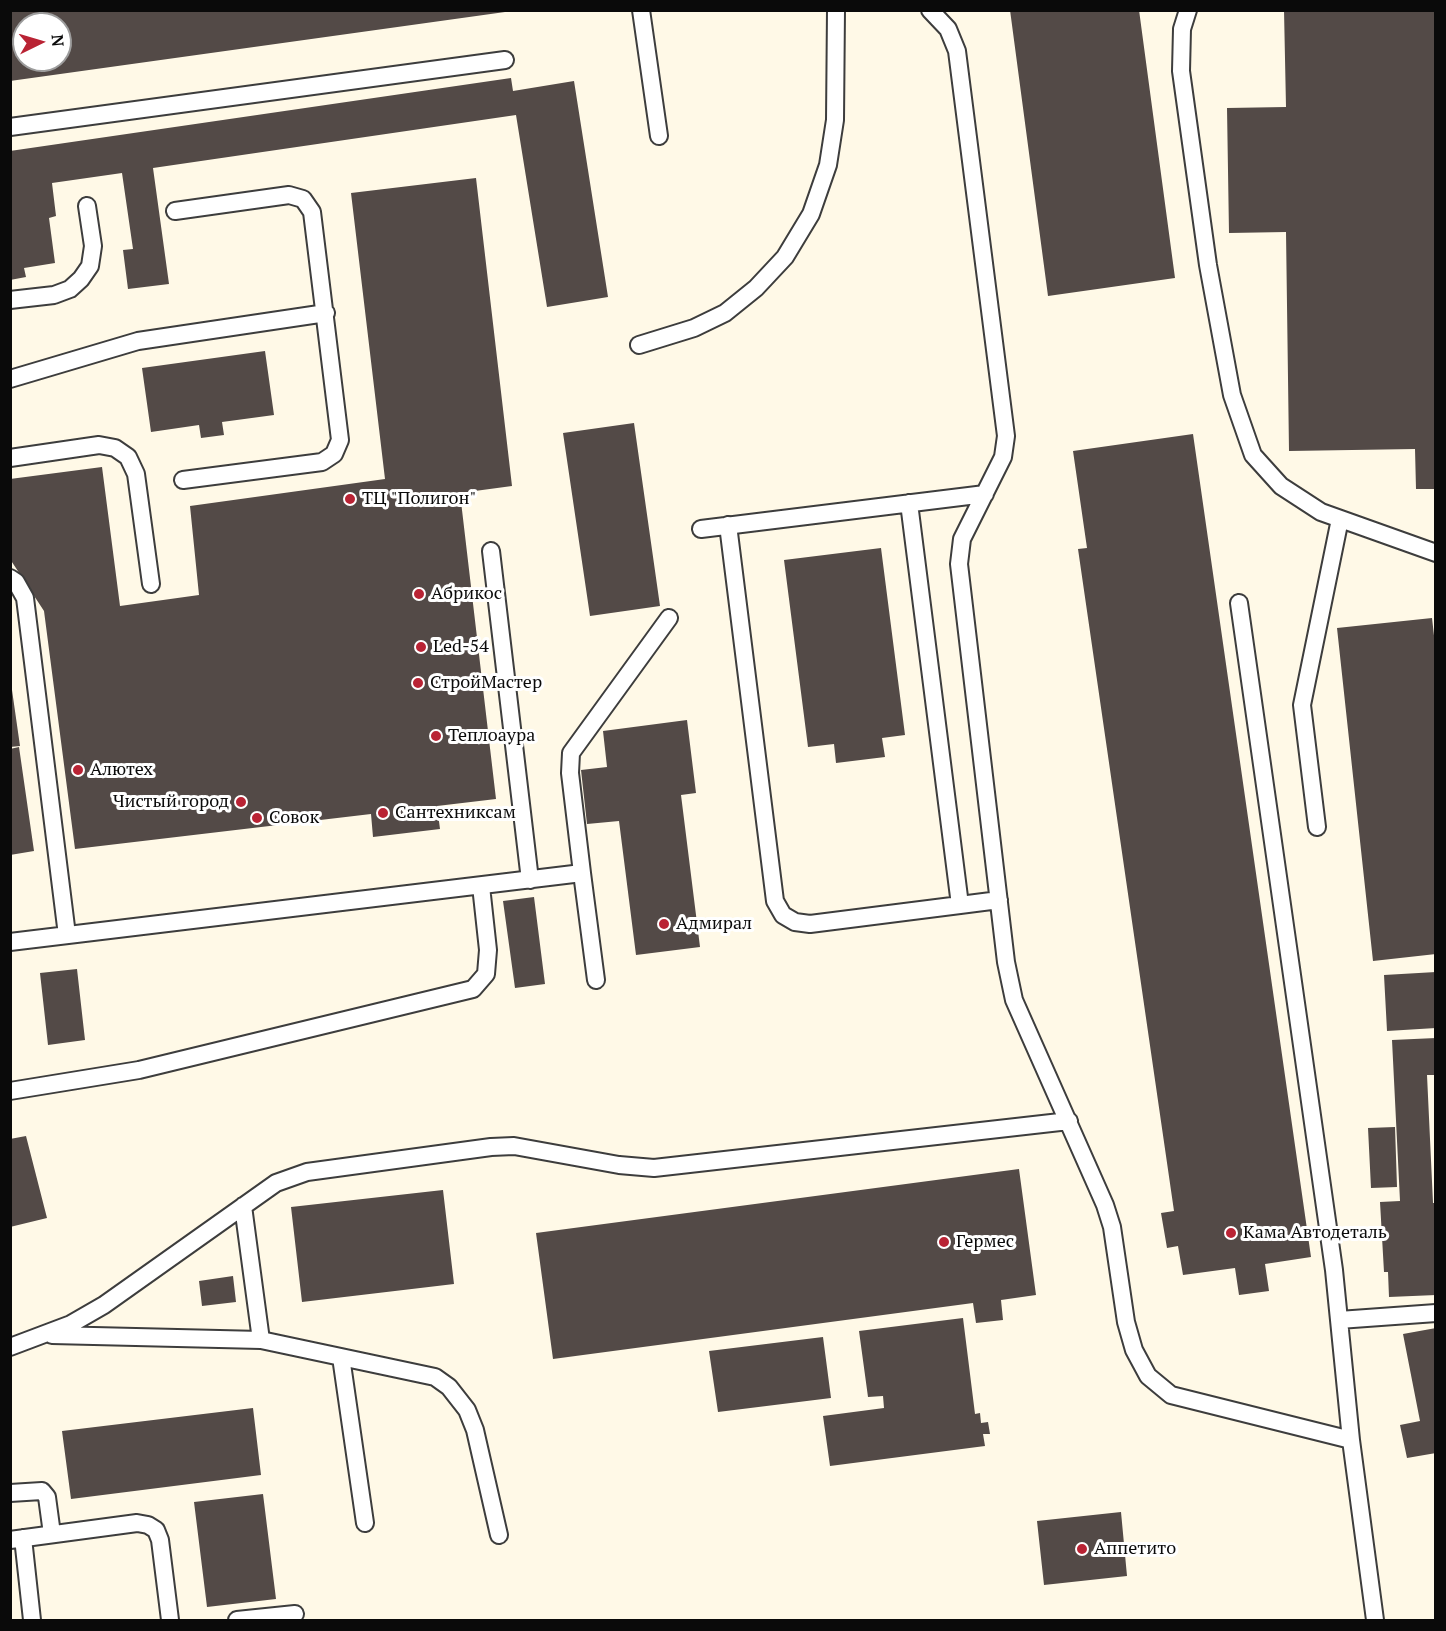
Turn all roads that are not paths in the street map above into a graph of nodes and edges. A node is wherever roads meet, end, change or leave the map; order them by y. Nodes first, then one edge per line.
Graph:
1 (641, 10) edge
2 (836, 10) edge
3 (930, 10) edge
4 (1188, 10) edge
5 (505, 60) dead end
6 (10, 127) edge
7 (659, 136) dead end
8 (87, 206) dead end
9 (175, 212) dead end
10 (10, 300) edge
11 (326, 313) junction
12 (639, 345) dead end
13 (10, 379) edge
14 (10, 458) edge
15 (183, 480) dead end
16 (985, 494) junction
17 (909, 503) junction
18 (1340, 519) junction
19 (728, 525) junction
20 (701, 529) dead end
21 (491, 550) dead end
22 (1436, 554) edge
23 (10, 579) edge
24 (151, 584) dead end
25 (1239, 603) dead end
26 (669, 618) dead end
27 (1317, 827) dead end
28 (582, 873) junction
29 (530, 880) junction
30 (481, 886) junction
31 (999, 900) junction
32 (960, 905) junction
33 (67, 935) junction
34 (10, 942) edge
35 (596, 980) dead end
36 (10, 1091) edge
37 (1069, 1121) junction
38 (243, 1206) junction
39 (1436, 1313) edge
40 (1339, 1320) junction
41 (46, 1335) junction
42 (261, 1340) junction
43 (10, 1347) edge
44 (341, 1357) junction
45 (1351, 1440) junction
46 (10, 1493) edge
47 (365, 1523) dead end
48 (52, 1534) junction
49 (499, 1535) dead end
50 (16, 1539) edge
51 (295, 1614) dead end
52 (32, 1620) edge
53 (170, 1620) edge
54 (237, 1620) edge
55 (1375, 1620) edge

1 - 7 lane
2 - 12 lane
3 - 16 lane
4 - 18 lane
5 - 6 lane
8 - 10 lane
9 - 11 lane
11 - 13 lane
11 - 15 lane
14 - 24 lane
16 - 17 lane
16 - 31 lane
17 - 19 lane
17 - 32 lane
18 - 22 lane
18 - 27 lane
19 - 20 lane
19 - 32 lane
21 - 29 lane
23 - 33 lane
25 - 40 lane
26 - 28 lane
28 - 29 lane
28 - 35 lane
29 - 30 lane
30 - 33 lane
30 - 36 lane
31 - 32 lane
31 - 37 lane
33 - 34 lane
37 - 38 lane
37 - 45 lane
38 - 41 lane
38 - 42 lane
39 - 40 lane
40 - 45 lane
41 - 42 lane
41 - 43 lane
42 - 44 lane
44 - 47 lane
44 - 49 lane
45 - 55 lane
46 - 48 lane
48 - 50 lane
48 - 53 lane
50 - 52 lane
51 - 54 lane

